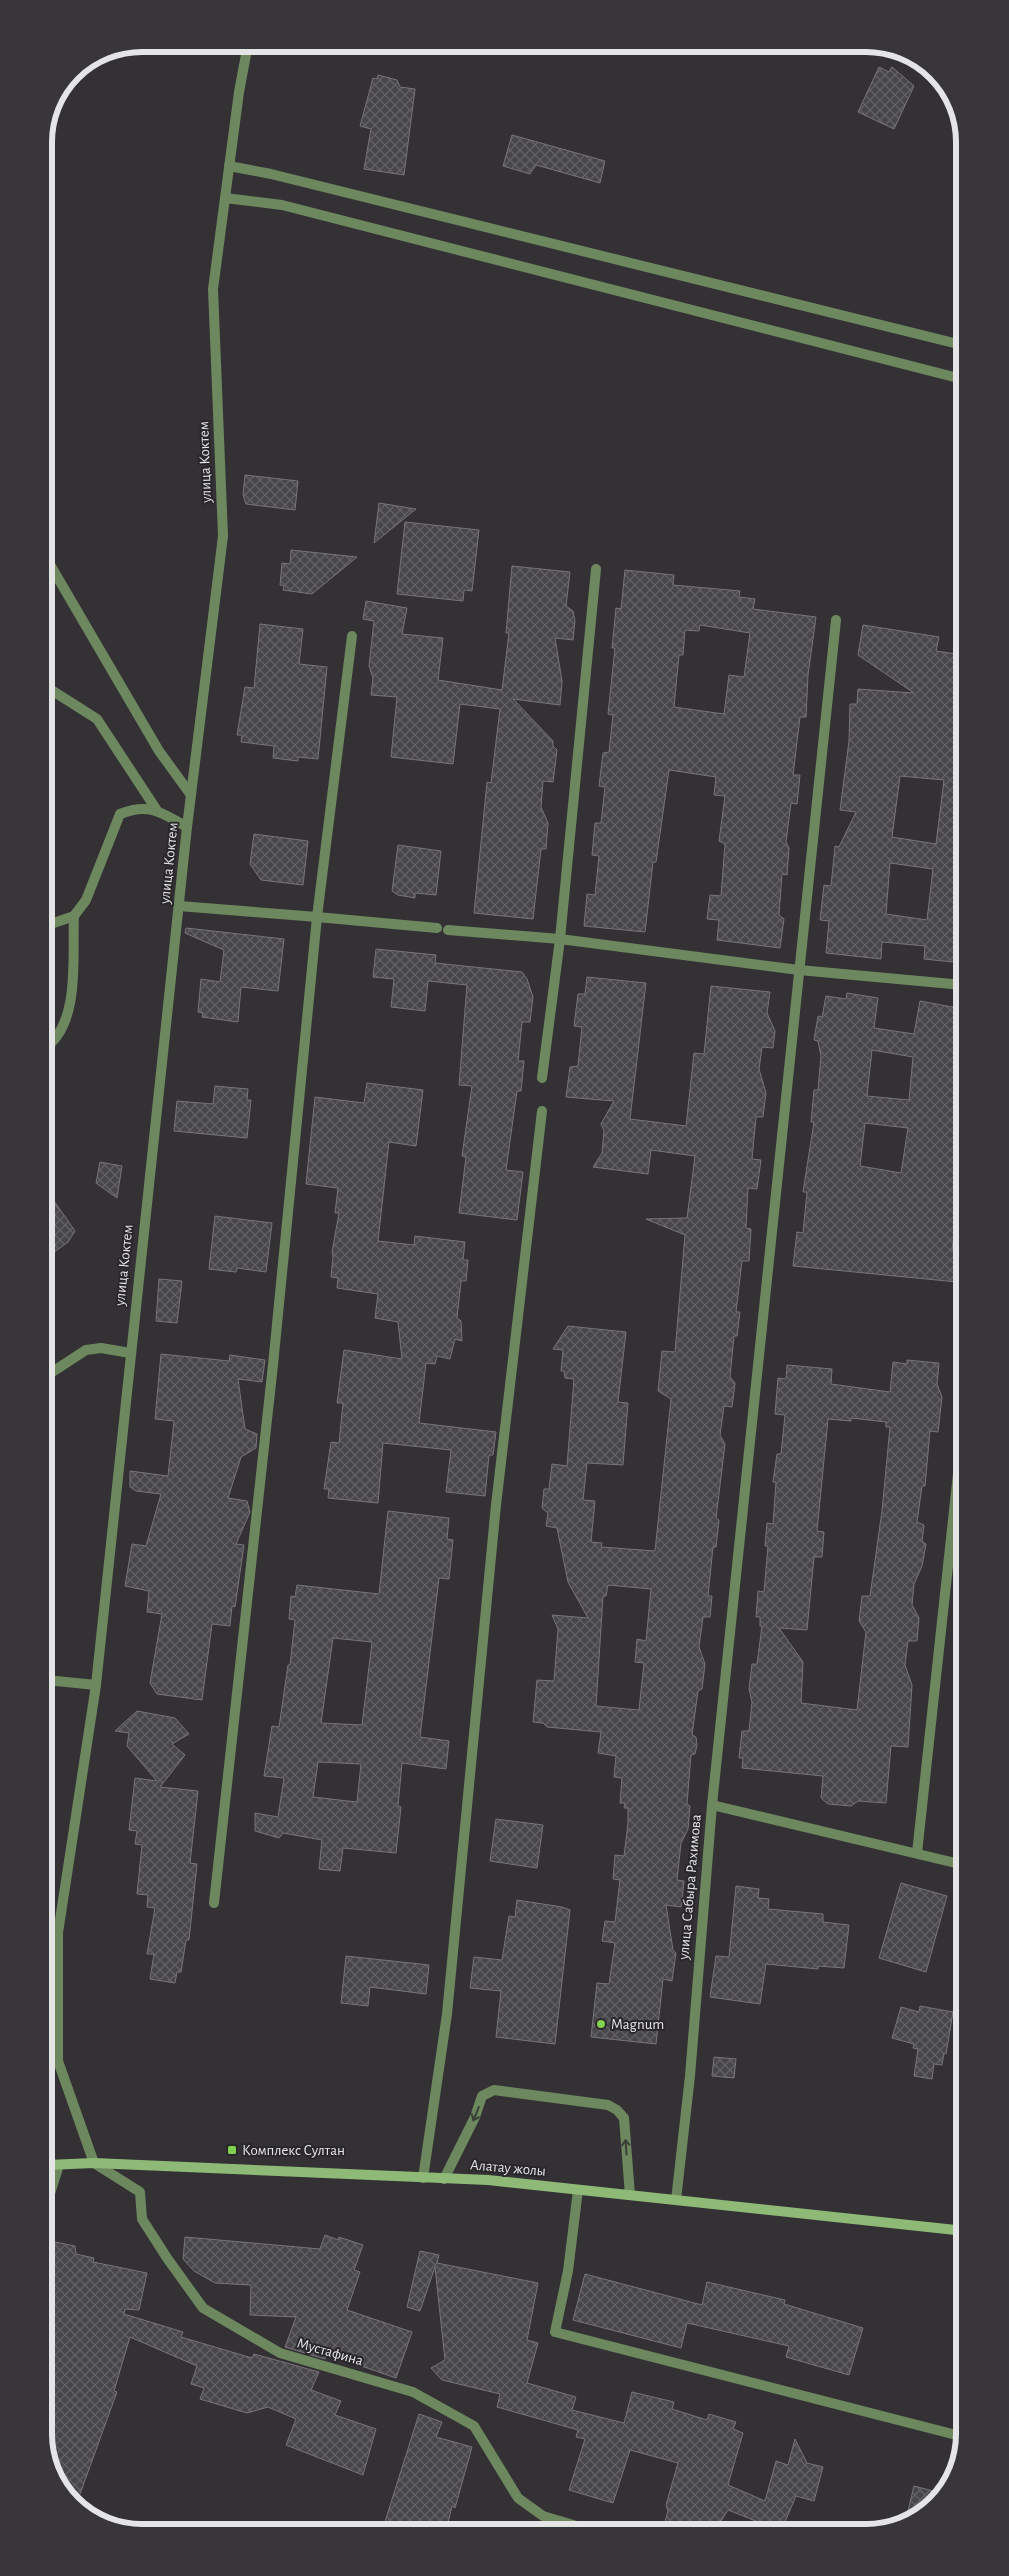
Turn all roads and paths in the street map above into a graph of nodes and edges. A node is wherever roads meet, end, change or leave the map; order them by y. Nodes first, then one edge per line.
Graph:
1 (246, 52) edge
2 (229, 166) junction
3 (225, 198) junction
4 (956, 345) edge
5 (956, 377) edge
6 (596, 569) dead end
7 (53, 571) edge
8 (836, 620) dead end
9 (352, 636) dead end
10 (53, 691) edge
11 (191, 795) junction
12 (156, 809) junction
13 (188, 827) junction
14 (179, 906) junction
15 (74, 916) junction
16 (317, 917) junction
17 (53, 923) edge
18 (437, 928) dead end
19 (448, 930) dead end
20 (560, 939) junction
21 (800, 970) junction
22 (956, 985) edge
23 (53, 1043) edge
24 (542, 1078) dead end
25 (542, 1111) dead end
26 (130, 1353) junction
27 (52, 1372) edge
28 (956, 1492) edge
29 (52, 1681) edge
30 (96, 1685) junction
31 (712, 1804) junction
32 (917, 1853) junction
33 (956, 1863) edge
34 (214, 1902) dead end
35 (94, 2163) junction
36 (59, 2164) junction
37 (52, 2165) edge
38 (423, 2178) junction
39 (444, 2179) junction
40 (52, 2186) edge
41 (578, 2190) junction
42 (630, 2195) junction
43 (676, 2200) junction
44 (956, 2230) edge
45 (956, 2435) edge
46 (568, 2524) edge

1 - 2 street, улица Коктем
2 - 3 street, улица Коктем
2 - 4 street
3 - 5 street
3 - 11 street, улица Коктем
6 - 20 street
7 - 11 street
8 - 21 street
9 - 16 street
10 - 12 street
11 - 13 street, улица Коктем
12 - 13 street
12 - 15 street
13 - 14 street, улица Коктем
14 - 16 street
14 - 26 street, улица Коктем
15 - 17 street
15 - 23 street
16 - 18 street
16 - 34 street
19 - 20 street
20 - 21 street
20 - 24 street
21 - 22 street
21 - 31 street
25 - 38 street
26 - 27 street
26 - 30 street, улица Коктем
28 - 32 street
29 - 30 street
30 - 35 street, улица Коктем
31 - 32 street, улица Сабыра Рахимова
31 - 43 street, улица Сабыра Рахимова
32 - 33 street, улица Сабыра Рахимова
35 - 36 main road, Алатау жолы
35 - 38 main road, Алатау жолы
35 - 46 street, Мустафина
36 - 37 main road, Алатау жолы
36 - 40 street
38 - 39 main road, Алатау жолы
39 - 41 main road, Алатау жолы
42 -> 39 street
41 - 42 main road, Алатау жолы
41 - 45 street
42 - 43 main road, Алатау жолы
43 - 44 main road, Алатау жолы

